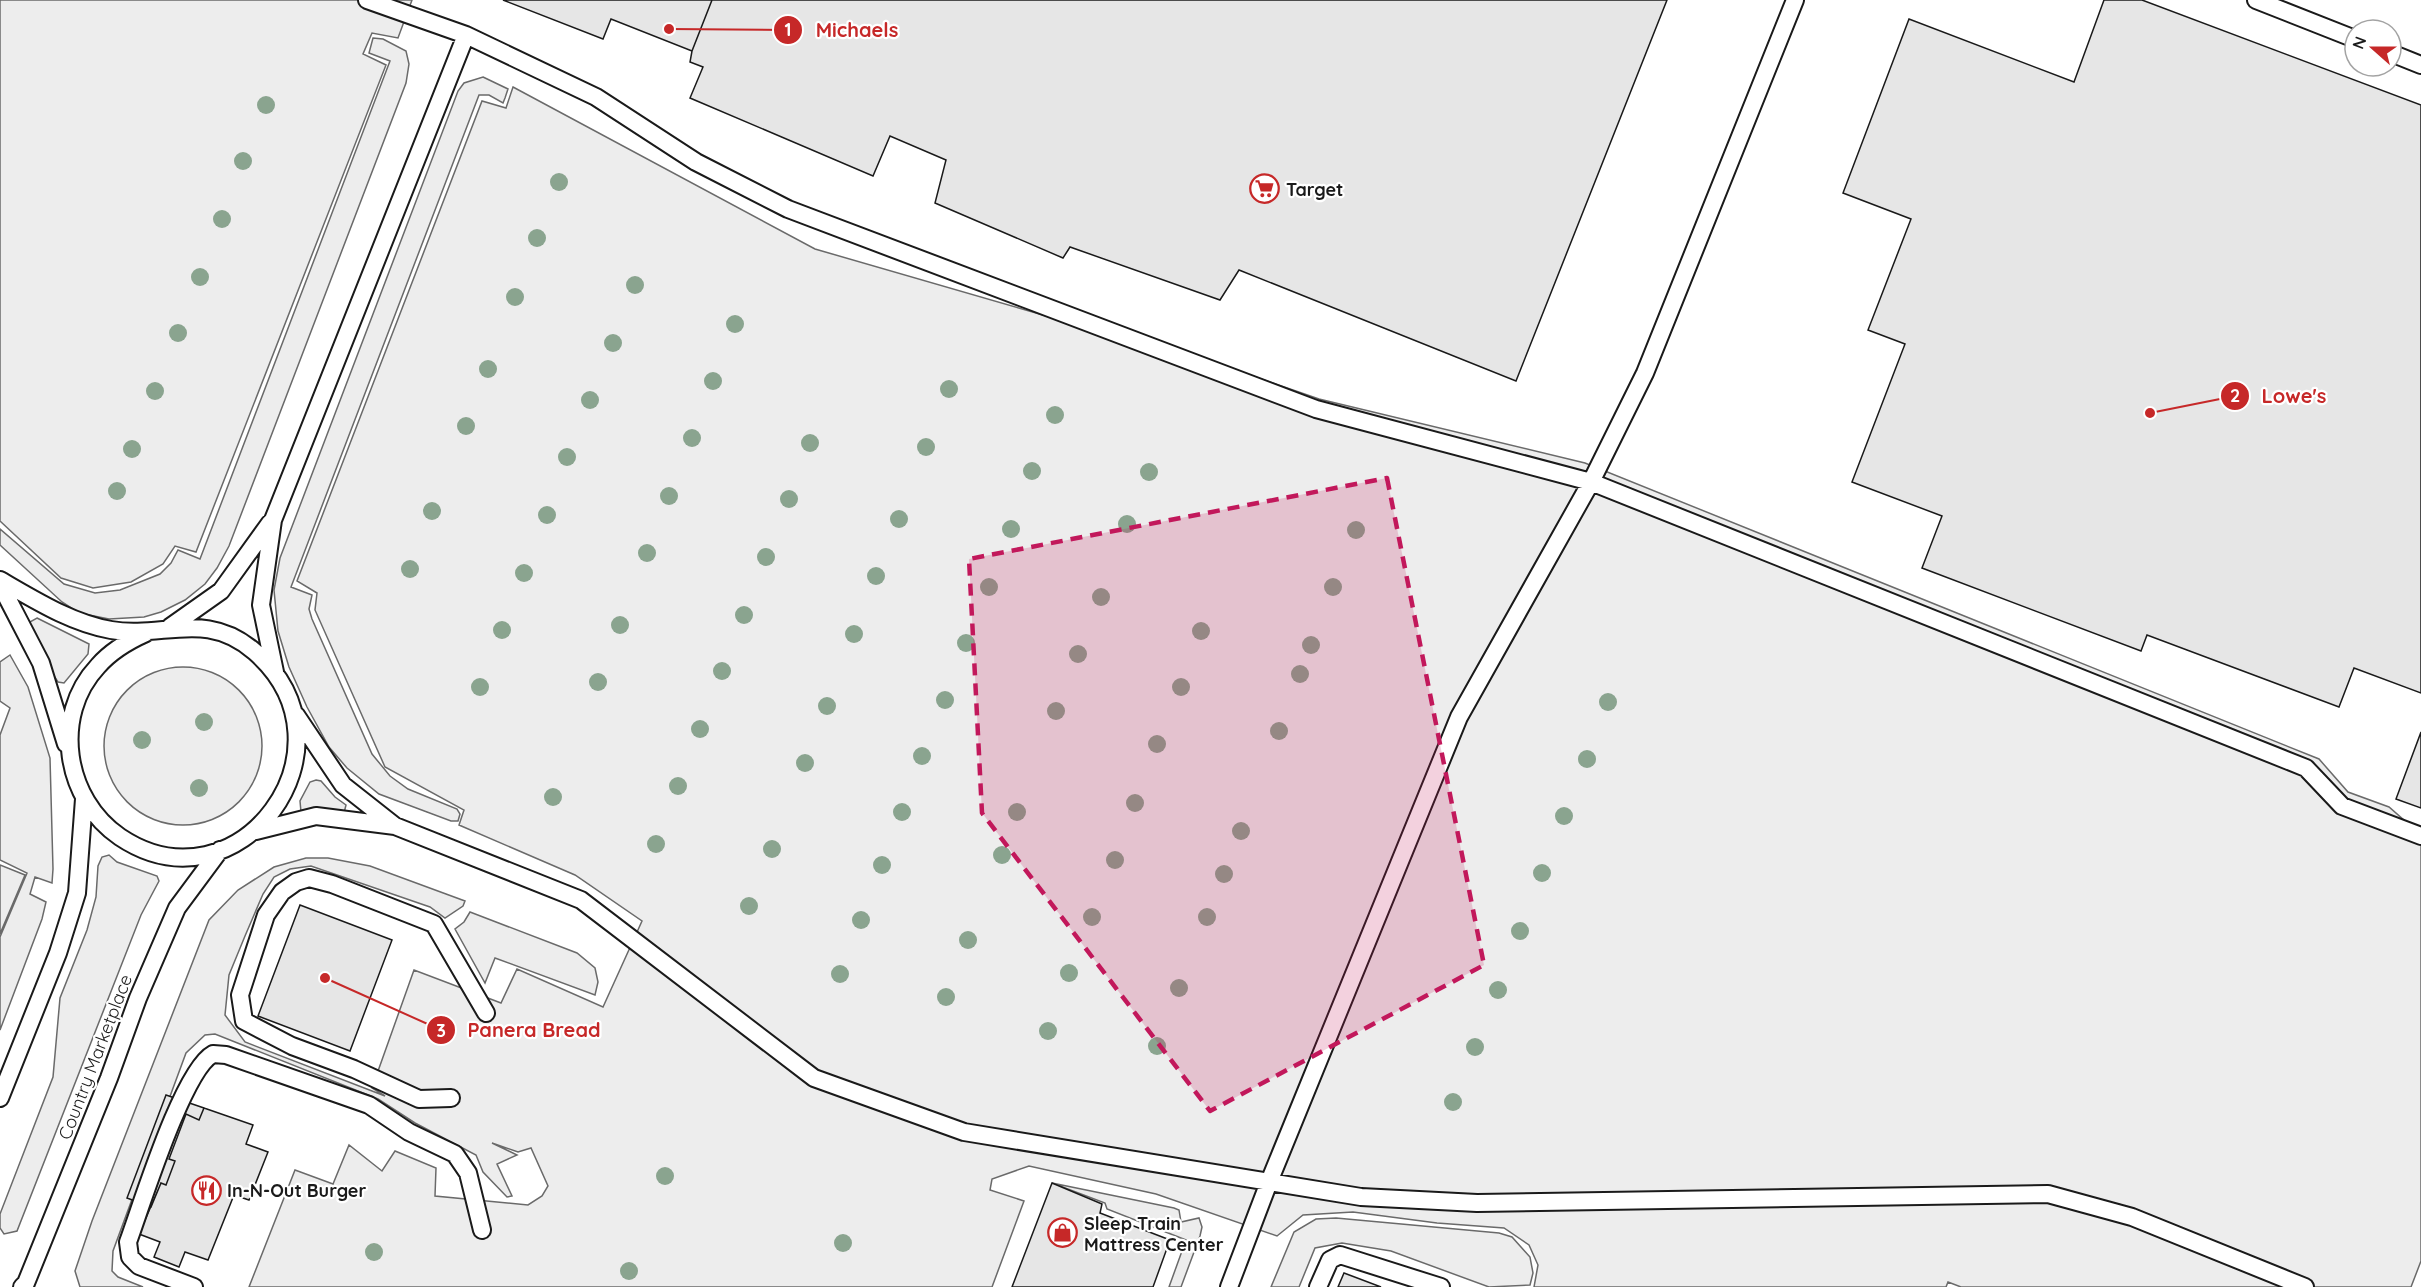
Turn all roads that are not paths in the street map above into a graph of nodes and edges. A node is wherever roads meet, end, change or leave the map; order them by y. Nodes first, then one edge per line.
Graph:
1 (367, 0) edge
2 (1795, 0) edge
3 (2256, 0) edge
4 (2343, 34) edge
5 (466, 35) junction
6 (2403, 58) edge
7 (2421, 65) edge
8 (1592, 482) junction
9 (273, 520) junction
10 (0, 580) edge
11 (0, 584) edge
12 (170, 627) junction
13 (146, 633) junction
14 (276, 673) junction
15 (293, 709) junction
16 (71, 761) junction
17 (84, 799) junction
18 (395, 826) junction
19 (255, 831) junction
20 (2421, 836) edge
21 (220, 850) junction
22 (486, 1013) dead end
23 (0, 1098) edge
24 (451, 1098) dead end
25 (1269, 1182) junction
26 (482, 1230) dead end
27 (22, 1287) edge
28 (194, 1287) edge
29 (1229, 1287) edge
30 (1318, 1287) edge
31 (1441, 1287) edge
32 (2306, 1287) edge

1 - 5 lane
2 - 8 lane
3 - 4 lane
5 - 8 lane
5 - 9 lane
6 - 7 lane
8 - 20 lane
8 - 25 lane
9 - 12 lane
9 - 14 lane
10 - 13 lane
11 - 16 lane
12 - 13 lane
12 - 14 lane
13 - 16 lane
14 - 15 lane
15 - 18 lane
15 - 19 lane
16 - 17 lane
17 - 21 lane
17 - 23 lane
18 - 19 lane
18 - 25 lane
19 - 21 lane
21 - 27 lane, Country Marketplace
22 - 24 lane
25 - 29 lane
25 - 32 lane
26 - 28 lane
30 - 31 lane

